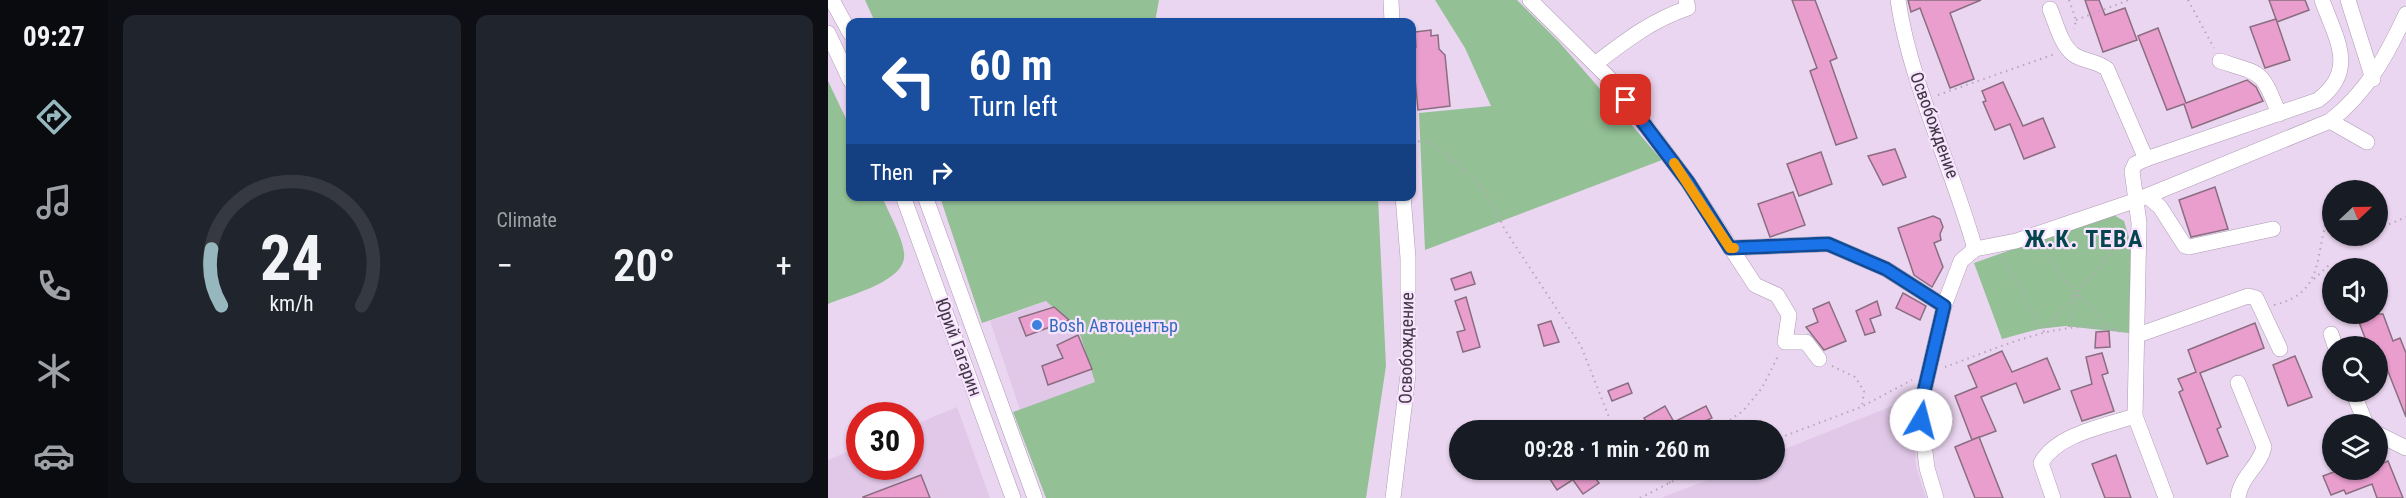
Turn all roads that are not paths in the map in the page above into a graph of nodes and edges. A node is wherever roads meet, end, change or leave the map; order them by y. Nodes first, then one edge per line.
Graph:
1 (832, 0) edge
2 (1391, 0) edge
3 (1530, 0) edge
4 (1686, 0) edge
5 (1898, 0) edge
6 (2322, 0) edge
7 (2348, 0) edge
8 (2050, 9) dead end
9 (2406, 14) edge
10 (1392, 18) edge
11 (846, 26) edge
12 (828, 33) edge
13 (2220, 61) road end
14 (1595, 64) junction
15 (846, 71) edge
16 (2373, 79) junction
17 (2279, 114) junction
18 (2330, 121) junction
19 (2367, 142) dead end
20 (2146, 159) junction
21 (2142, 198) junction
22 (905, 201) edge
23 (927, 201) edge
24 (1403, 201) edge
25 (2273, 230) dead end
26 (1730, 248) junction
27 (1975, 249) junction
28 (1944, 306) junction
29 (2138, 336) junction
30 (2280, 349) dead end
31 (1819, 359) road end
32 (2238, 383) dead end
33 (2135, 416) junction
34 (2388, 439) edge
35 (2406, 448) edge
36 (1013, 498) edge
37 (1035, 498) edge
38 (1393, 498) edge
39 (1936, 498) edge
40 (2053, 498) edge
41 (2166, 498) edge
42 (2238, 498) edge

1 - 11 street
2 - 10 street
3 - 14 street
4 - 14 street
5 - 27 street, Освобождение
6 - 17 street
7 - 16 street
8 - 20 street
9 - 16 street
12 - 15 street
13 - 17 street
14 - 26 street
16 - 18 street
17 - 20 street
18 - 19 street
18 - 21 street
20 - 21 street
21 - 25 street
21 - 27 street
21 - 29 street
22 - 36 street, Юрий Гагарин
23 - 37 street, Юрий Гагарин
24 - 38 street, Освобождение
26 - 28 street
26 - 31 street
27 - 28 street
28 - 39 street
29 - 30 street
29 - 33 street
32 - 42 street
33 - 40 street
33 - 41 street
34 - 35 street

